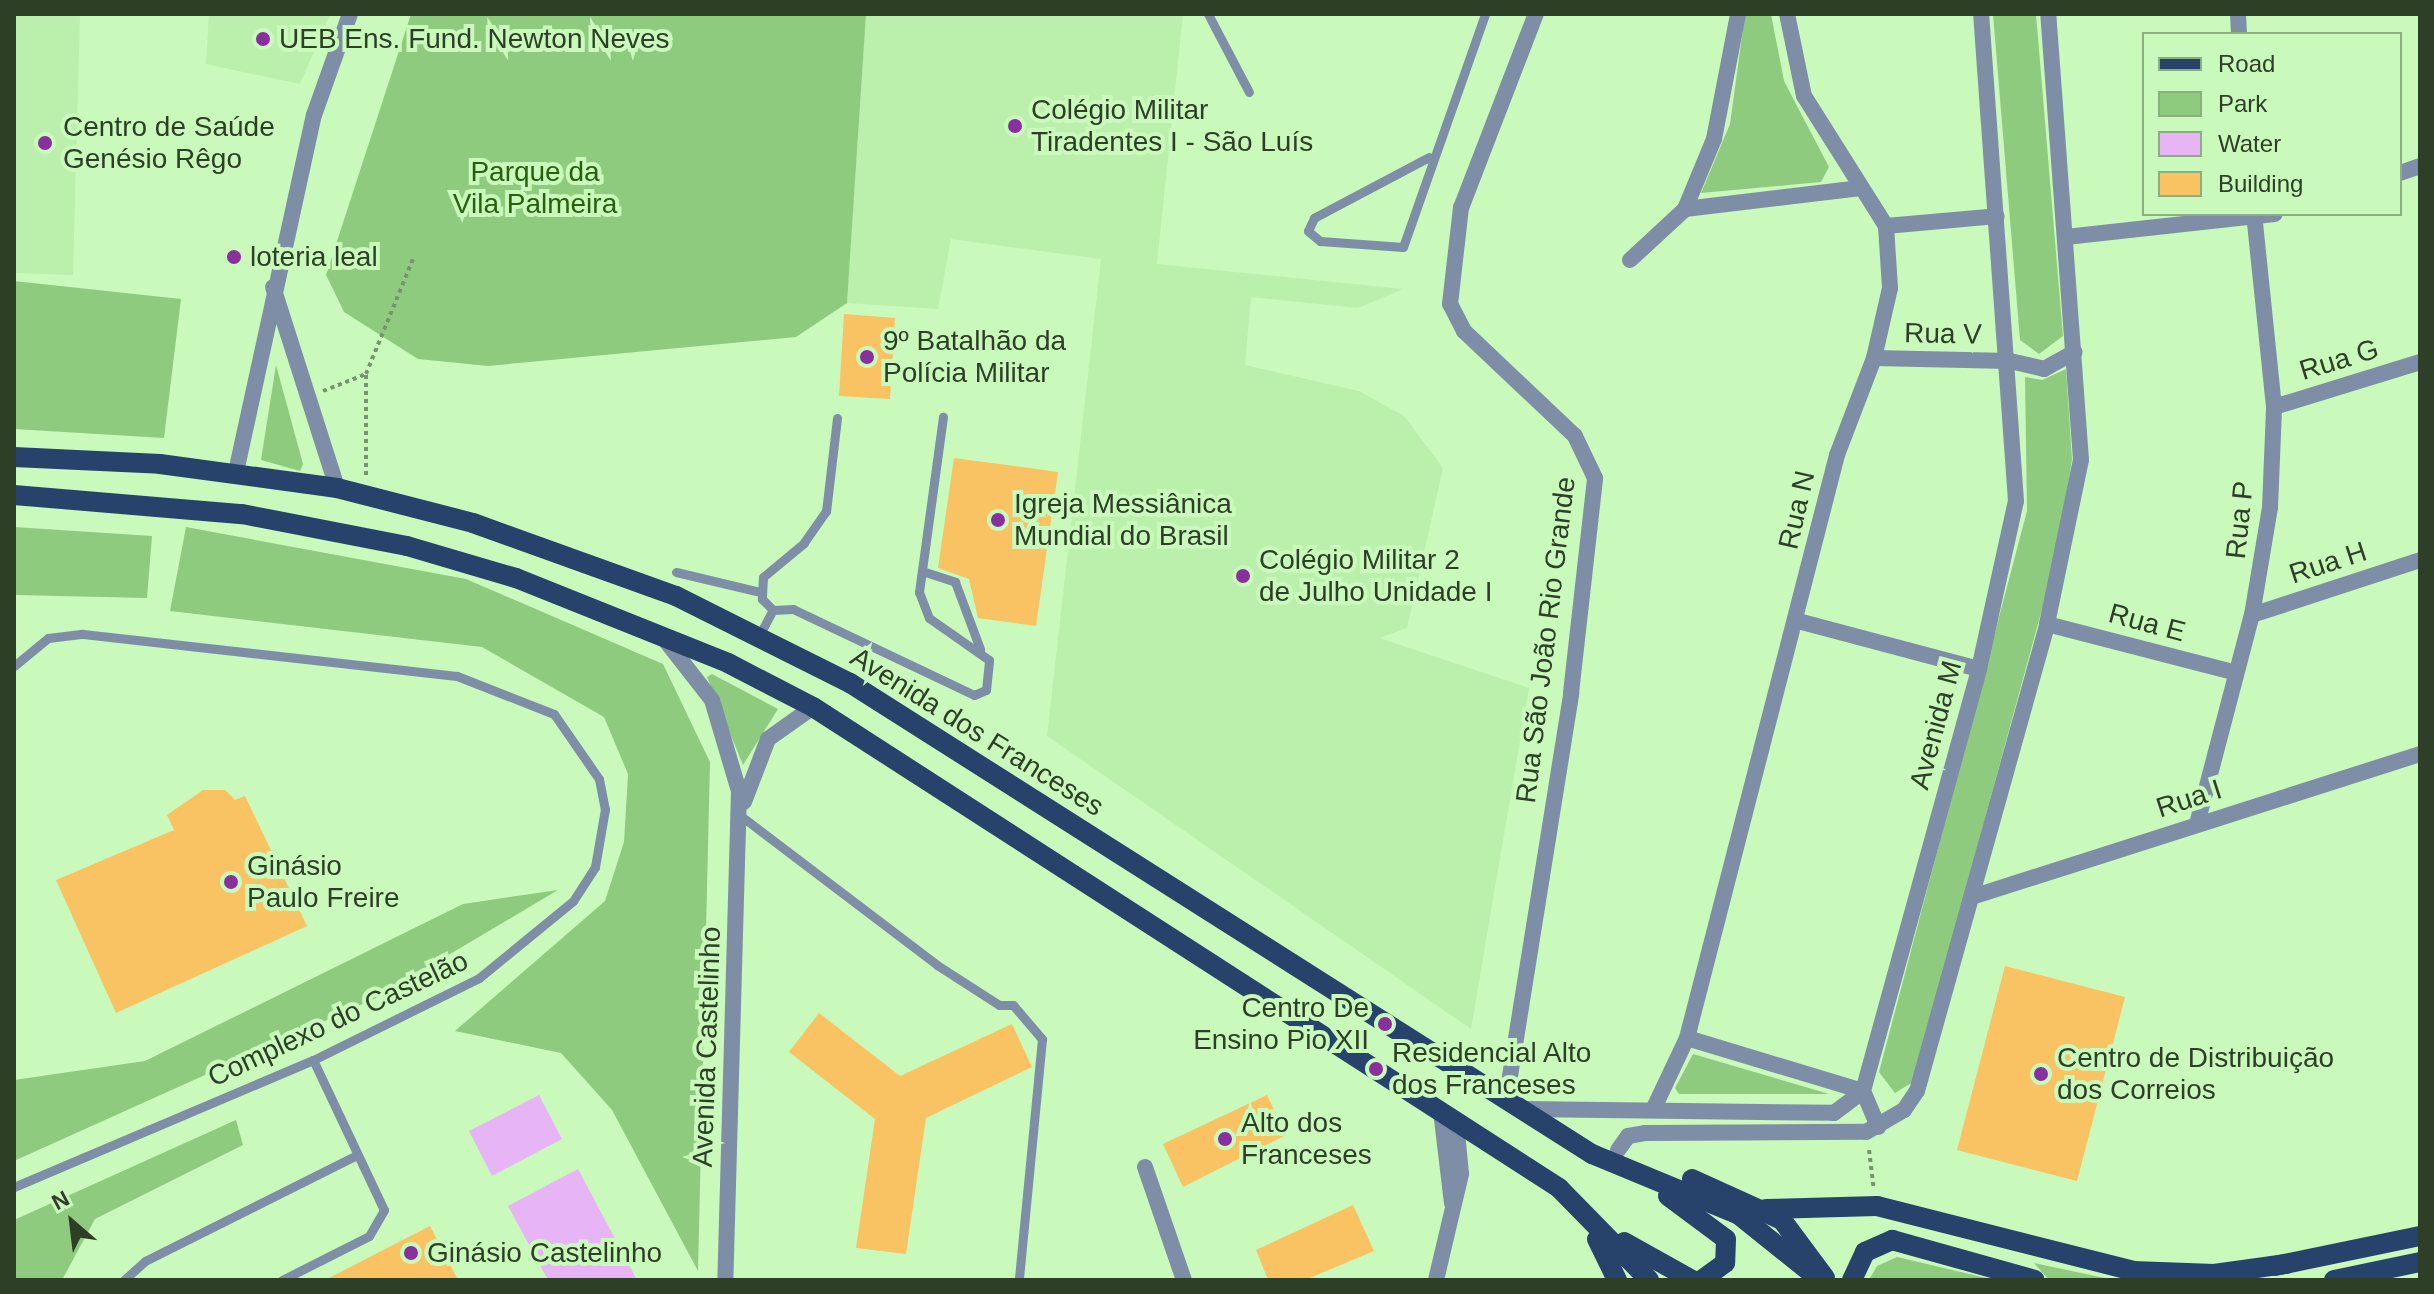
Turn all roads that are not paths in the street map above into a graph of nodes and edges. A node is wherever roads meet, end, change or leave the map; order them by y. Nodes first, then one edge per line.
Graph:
1 (350, 14) edge
2 (1208, 14) edge
3 (1485, 14) edge
4 (1536, 14) edge
5 (1738, 14) edge
6 (1787, 14) edge
7 (1981, 14) edge
8 (2048, 14) edge
9 (1249, 92) dead end
10 (1429, 157) junction
11 (1861, 188) junction
12 (1685, 209) junction
13 (1997, 216) junction
14 (2254, 217) edge
15 (1886, 226) junction
16 (2066, 237) junction
17 (1630, 260) dead end
18 (272, 286) junction
19 (2075, 352) junction
20 (1874, 358) junction
21 (2010, 361) junction
22 (2420, 362) edge
23 (2274, 407) junction
24 (943, 417) dead end
25 (837, 418) dead end
26 (14, 457) edge
27 (236, 472) junction
28 (337, 488) junction
29 (14, 495) edge
30 (2420, 560) edge
31 (922, 571) junction
32 (676, 572) dead end
33 (760, 592) junction
34 (773, 610) junction
35 (2252, 615) junction
36 (1798, 621) junction
37 (2047, 624) junction
38 (657, 632) junction
39 (760, 634) junction
40 (982, 652) junction
41 (14, 666) edge
42 (1979, 669) junction
43 (2233, 672) junction
44 (813, 707) junction
45 (2420, 754) edge
46 (741, 816) junction
47 (2197, 824) junction
48 (1975, 896) junction
49 (1687, 1038) junction
50 (313, 1060) junction
51 (1863, 1091) junction
52 (1512, 1105) junction
53 (1653, 1110) junction
54 (1448, 1116) junction
55 (1872, 1129) junction
56 (1618, 1150) junction
57 (1592, 1154) junction
58 (353, 1157) junction
59 (1145, 1167) dead end
60 (14, 1187) edge
61 (1575, 1201) junction
62 (1766, 1209) junction
63 (2420, 1236) edge
64 (2420, 1262) edge
65 (2286, 1264) junction
66 (2392, 1274) edge
67 (124, 1280) edge
68 (282, 1280) edge
69 (725, 1280) edge
70 (1019, 1280) edge
71 (1184, 1280) edge
72 (1436, 1280) edge
73 (1617, 1280) edge
74 (1649, 1280) edge
75 (1692, 1280) edge
76 (1702, 1280) edge
77 (1820, 1280) edge
78 (1826, 1280) edge
79 (1852, 1280) edge
80 (2035, 1280) edge
81 (2221, 1280) edge
82 (2334, 1280) edge

1 - 18 street
2 - 9 lane
3 - 10 lane
4 - 52 street, Rua São João Rio Grande
5 - 12 street
6 - 11 street, Rua N
7 - 13 street, Avenida M
8 - 16 street
10 - 10 lane
11 - 12 street
11 - 15 street, Rua N
12 - 17 street
13 - 15 street
13 - 21 street, Avenida M
14 - 16 street
14 - 23 street, Rua P
15 - 20 street, Rua N
16 - 19 street
18 - 27 street
18 - 28 street
19 - 21 street, Rua V
19 - 37 street
20 - 21 street, Rua V
20 - 36 street, Rua N
21 - 42 street, Avenida M
22 - 23 street, Rua G
23 - 35 street, Rua P
24 - 31 lane
25 - 33 lane
26 - 27 main road, Avenida dos Franceses
27 - 28 main road, Avenida dos Franceses
28 - 39 main road, Avenida dos Franceses
29 - 38 main road
30 - 35 street, Rua H
31 - 40 lane
31 - 40 lane
32 - 33 lane
33 - 34 lane
34 - 39 lane
34 - 40 lane
35 - 43 street, Rua P
36 - 42 street
36 - 49 street, Rua N
37 - 43 street, Rua E
37 - 48 street
38 - 44 main road
38 - 46 street, Avenida Castelinho
39 - 52 main road, Avenida dos Franceses
41 - 50 lane, Complexo do Castelão
42 - 51 street, Avenida M
43 - 47 street, Rua P
44 - 46 street, Avenida Castelinho
44 - 54 main road
45 - 47 street, Rua I
46 - 69 street, Avenida Castelinho
46 - 70 lane
47 - 48 street, Rua I
48 - 55 street
49 - 51 street
49 - 53 street, Rua N
50 - 58 lane
50 - 60 lane, Complexo do Castelão
51 - 53 street
51 - 55 street
52 - 53 street
52 - 56 main road
52 - 57 main road, Avenida dos Franceses
54 - 61 main road
54 - 72 street
55 - 56 street
56 - 62 main road
57 - 76 main road
57 - 77 main road, Avenida dos Franceses
58 - 67 lane
58 - 68 lane
59 - 71 street
61 - 73 main road
61 - 74 main road
61 - 75 main road
62 - 65 main road
62 - 78 main road
63 - 65 main road
64 - 66 main road
65 - 81 main road
66 - 82 main road
79 - 80 main road

